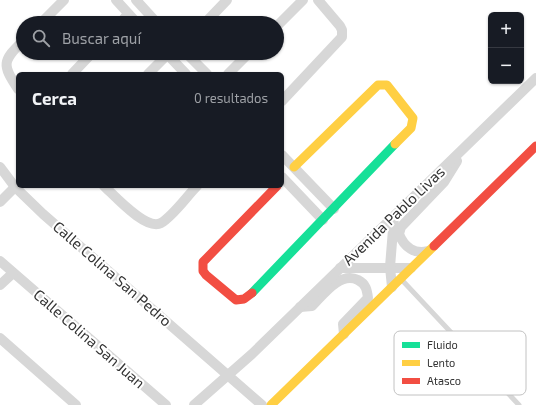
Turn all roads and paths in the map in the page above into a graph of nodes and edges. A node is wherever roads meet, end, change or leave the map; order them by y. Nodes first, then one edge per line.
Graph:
1 (64, 0) edge
2 (116, 0) edge
3 (227, 0) edge
4 (303, 0) edge
5 (318, 0) edge
6 (139, 1) edge
7 (128, 14) edge
8 (48, 16) edge
9 (152, 16) edge
10 (212, 16) edge
11 (284, 19) edge
12 (16, 48) edge
13 (85, 60) edge
14 (161, 60) edge
15 (173, 60) edge
16 (193, 60) edge
17 (242, 60) edge
18 (74, 72) edge
19 (150, 72) edge
20 (184, 72) edge
21 (205, 72) edge
22 (230, 72) edge
23 (536, 78) edge
24 (16, 86) edge
25 (284, 99) edge
26 (536, 146) edge
27 (466, 148) junction
28 (284, 156) edge
29 (294, 167) junction
30 (0, 168) edge
31 (284, 184) edge
32 (15, 187) joint
33 (16, 188) edge
34 (111, 188) edge
35 (196, 188) edge
36 (274, 188) edge
37 (0, 202) edge
38 (334, 209) junction
39 (394, 217) junction
40 (323, 220) junction
41 (428, 251) junction
42 (0, 261) edge
43 (390, 267) junction
44 (340, 268) junction
45 (411, 268) junction
46 (13, 273) junction
47 (401, 278) junction
48 (0, 285) edge
49 (392, 287) junction
50 (300, 307) junction
51 (450, 331) edge
52 (344, 334) junction
53 (0, 338) edge
54 (229, 375) junction
55 (510, 395) edge
56 (76, 405) edge
57 (166, 405) edge
58 (194, 405) edge
59 (262, 405) edge
60 (271, 405) edge
61 (519, 405) edge

1 - 8 street
2 - 7 street
3 - 10 street
4 - 11 street
5 - 25 street
6 - 9 street
12 - 24 street
13 - 18 street
14 - 19 street
15 - 20 street
16 - 21 street
17 - 22 street
23 - 27 street, Avenida Pablo Livas
26 - 41 street
27 - 39 street, Avenida Pablo Livas
27 - 41 street
28 - 29 street
29 - 38 street
29 - 38 street
30 - 32 street, Calle Colina San Pedro
31 - 40 street
32 - 37 street
33 - 54 street, Calle Colina San Pedro
34 - 35 street
36 - 40 street
38 - 40 street
39 - 43 street
39 - 44 street, Avenida Pablo Livas
41 - 45 street
42 - 46 street, Calle Colina San Juan
43 - 44 street
43 - 45 street
43 - 49 street
44 - 50 street, Avenida Pablo Livas
45 - 47 street
46 - 48 street
46 - 57 street, Calle Colina San Juan
47 - 49 street
47 - 51 lane
49 - 52 street
50 - 52 street
50 - 54 street, Avenida Pablo Livas
52 - 60 street
53 - 56 street
54 - 58 street
54 - 59 street, Calle Colina San Pedro
55 - 61 lane

